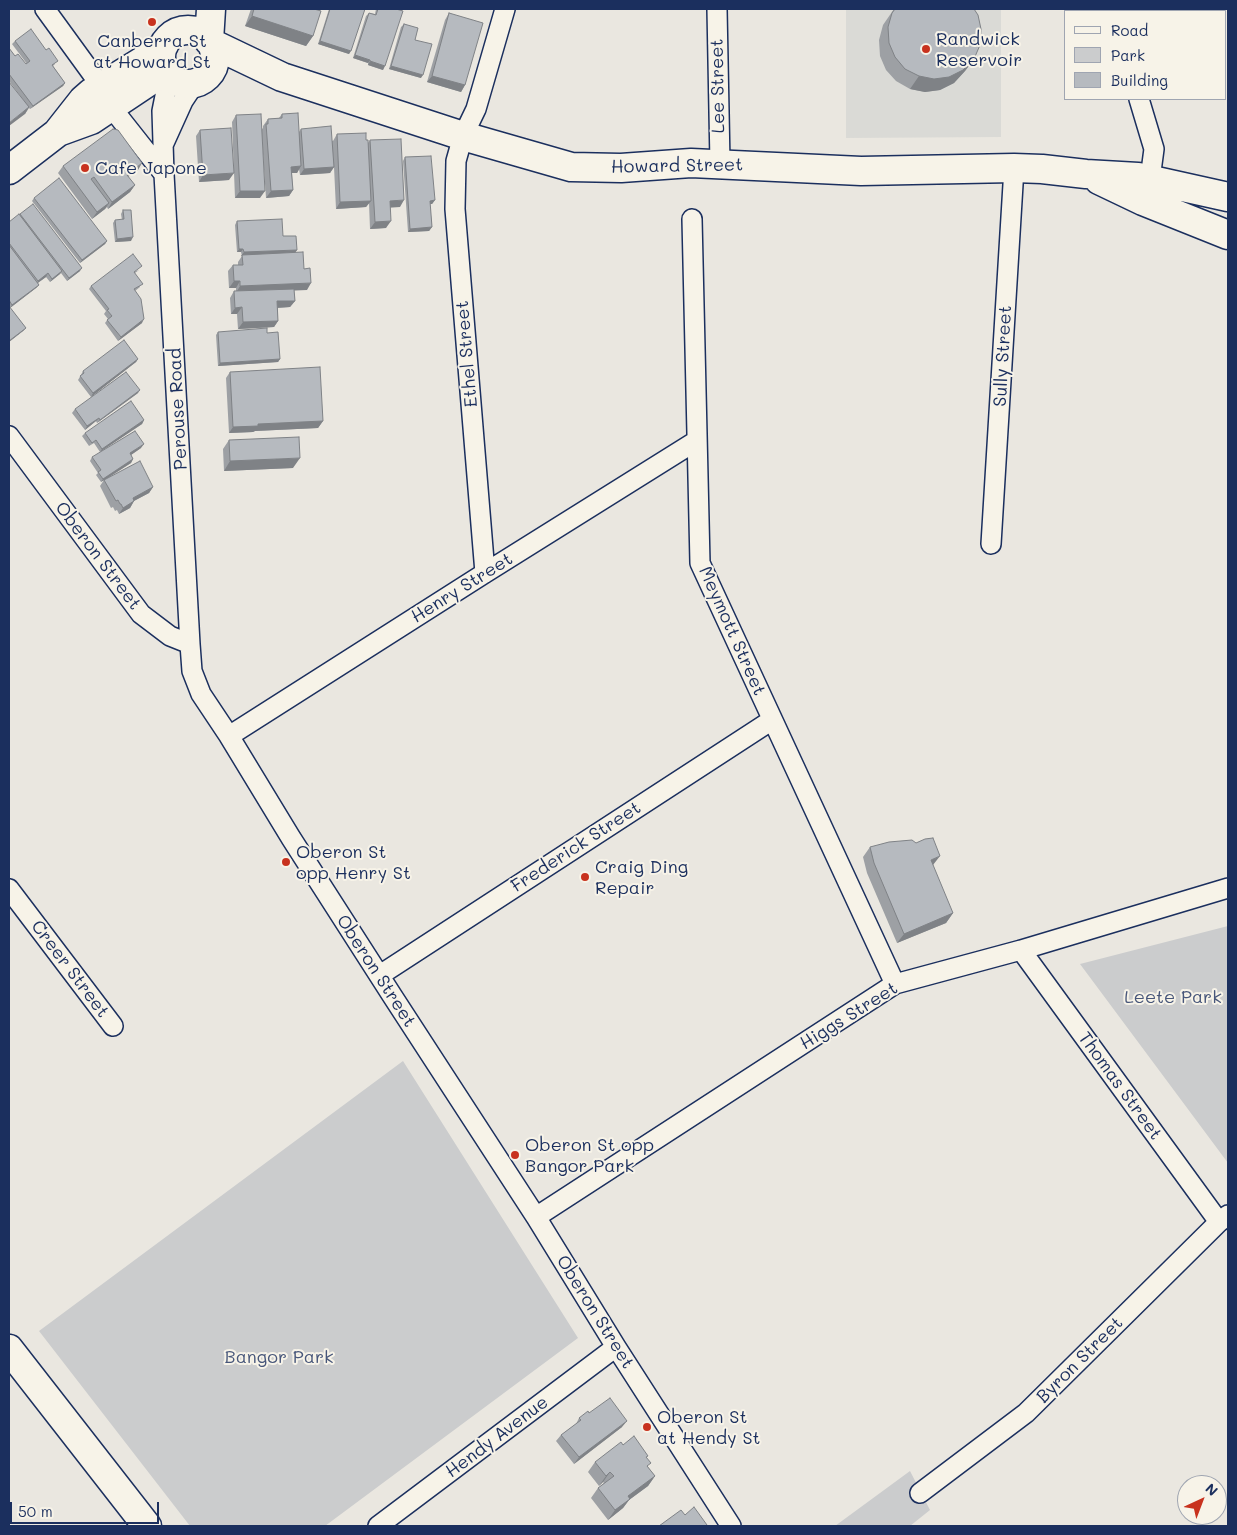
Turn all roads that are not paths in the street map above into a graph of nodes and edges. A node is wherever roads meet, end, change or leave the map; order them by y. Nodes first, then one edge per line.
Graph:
1 (45, 9) edge
2 (200, 9) edge
3 (211, 9) edge
4 (505, 9) edge
5 (717, 9) edge
6 (173, 38) junction
7 (210, 42) junction
8 (168, 75) junction
9 (282, 77) junction
10 (202, 80) junction
11 (106, 96) junction
12 (1139, 100) edge
13 (463, 136) junction
14 (163, 147) junction
15 (720, 163) junction
16 (1014, 168) junction
17 (9, 170) edge
18 (164, 174) junction
19 (1086, 174) junction
20 (1150, 179) junction
21 (1228, 197) edge
22 (692, 218) dead end
23 (1228, 235) edge
24 (9, 436) edge
25 (696, 441) junction
26 (991, 544) dead end
27 (485, 573) junction
28 (190, 644) junction
29 (772, 720) junction
30 (229, 736) junction
31 (1228, 888) edge
32 (9, 889) edge
33 (1020, 950) junction
34 (380, 975) junction
35 (895, 984) junction
36 (113, 1026) dead end
37 (536, 1217) junction
38 (1224, 1219) edge
39 (616, 1347) junction
40 (9, 1349) edge
41 (920, 1493) dead end
42 (147, 1526) edge
43 (378, 1526) edge
44 (731, 1526) edge

1 - 11 street
2 - 6 street
3 - 7 street
4 - 13 street, Ethel Street
5 - 15 street, Lee Street
6 - 7 street
6 - 8 street
6 - 11 street
7 - 9 street, Howard Street
7 - 10 street
8 - 10 street
8 - 11 street
8 - 14 street, Perouse Road
9 - 10 street, Howard Street
9 - 13 street, Howard Street
10 - 14 street, Perouse Road
11 - 17 street
11 - 18 street
12 - 20 street
13 - 15 street, Howard Street
13 - 27 street, Ethel Street
14 - 18 street, Perouse Road
15 - 16 street, Howard Street
16 - 19 street, Howard Street
16 - 26 street, Sully Street
18 - 28 street, Perouse Road
19 - 20 street, Howard Street
19 - 23 street, Howard Street
20 - 21 street, Howard Street
22 - 25 street, Meymott Street
24 - 28 street, Oberon Street
25 - 27 street, Henry Street
25 - 29 street, Meymott Street
27 - 30 street, Henry Street
28 - 30 street, Oberon Street
29 - 34 street, Frederick Street
29 - 35 street, Meymott Street
30 - 34 street, Oberon Street
31 - 33 street, Higgs Street
32 - 36 street, Creer Street
33 - 35 street, Higgs Street
33 - 38 street, Thomas Street
34 - 37 street, Oberon Street
35 - 37 street, Higgs Street
37 - 39 street, Oberon Street
38 - 41 street, Byron Street
39 - 43 street, Hendy Avenue
39 - 44 street, Oberon Street
40 - 42 street

